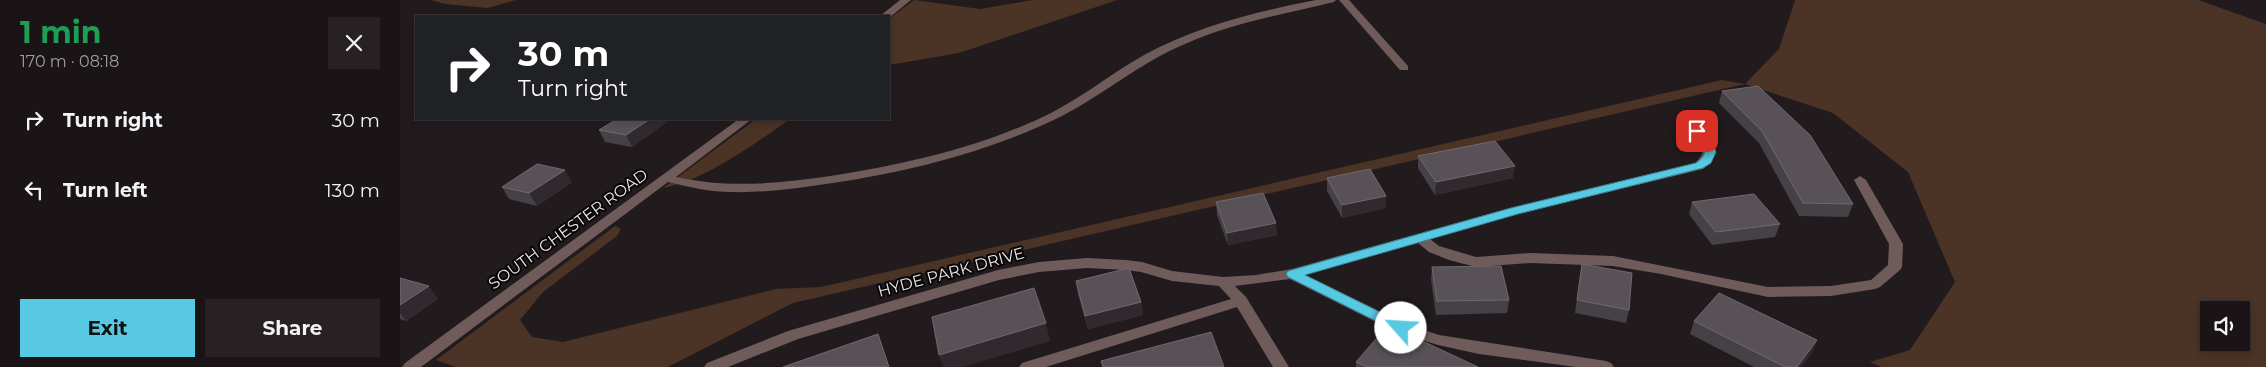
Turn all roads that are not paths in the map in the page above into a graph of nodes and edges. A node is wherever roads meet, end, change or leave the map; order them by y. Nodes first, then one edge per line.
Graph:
1 (906, 0) edge
2 (1331, 0) edge
3 (1344, 0) edge
4 (886, 15) edge
5 (1404, 68) dead end
6 (1685, 117) dead end
7 (745, 120) edge
8 (666, 178) junction
9 (1860, 180) dead end
10 (1420, 238) junction
11 (1292, 274) junction
12 (1223, 282) junction
13 (1240, 301) junction
14 (410, 367) edge
15 (712, 367) edge
16 (1027, 367) edge
17 (1281, 367) edge
18 (1606, 367) edge

1 - 4 street
2 - 8 street
3 - 5 street
6 - 10 street, HYDE PARK DRIVE
7 - 8 street, SOUTH CHESTER ROAD
8 - 14 street, SOUTH CHESTER ROAD
9 - 10 street
10 - 11 street, HYDE PARK DRIVE
11 - 12 street, HYDE PARK DRIVE
11 - 18 street
12 - 13 street
12 - 15 street, HYDE PARK DRIVE
13 - 16 street
13 - 17 street

